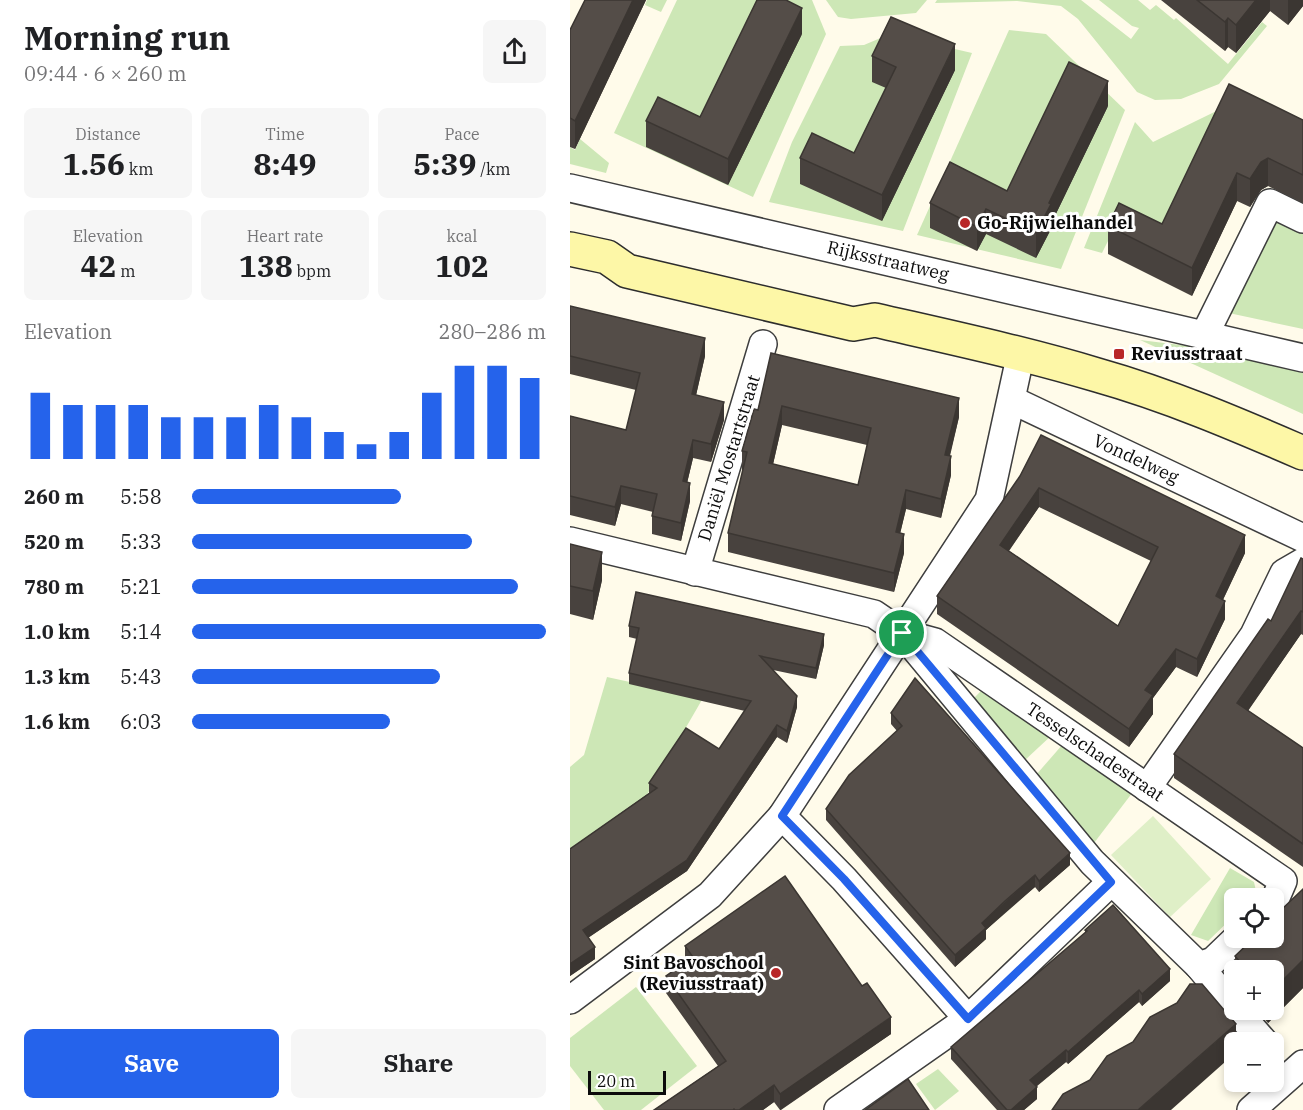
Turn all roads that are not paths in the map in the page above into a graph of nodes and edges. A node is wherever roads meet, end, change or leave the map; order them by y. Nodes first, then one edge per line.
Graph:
1 (570, 188) edge
2 (1303, 219) edge
3 (570, 249) edge
4 (570, 268) edge
5 (627, 271) junction
6 (1205, 334) junction
7 (763, 344) dead end
8 (1303, 358) edge
9 (1017, 376) junction
10 (1303, 453) edge
11 (1303, 476) edge
12 (1303, 538) edge
13 (570, 541) edge
14 (1303, 562) edge
15 (695, 572) junction
16 (902, 633) junction
17 (1148, 788) junction
18 (782, 816) junction
19 (1111, 882) junction
20 (1287, 891) edge
21 (1227, 948) edge
22 (1199, 966) junction
23 (1224, 996) edge
24 (570, 1000) edge
25 (968, 1019) junction
26 (1245, 1020) edge
27 (1255, 1032) edge
28 (1284, 1061) edge
29 (1297, 1069) edge
30 (838, 1110) edge
31 (1251, 1110) edge

1 - 6 street, Rijksstraatweg
2 - 6 street
3 - 5 main road
4 - 5 main road
5 - 9 main road
6 - 8 street, Rijksstraatweg
7 - 15 street, Daniël Mostartstraat
9 - 10 main road
9 - 11 main road
9 - 12 street, Vondelweg
9 - 16 street
13 - 15 street, Tesselschadestraat
14 - 17 street
15 - 16 street, Tesselschadestraat
16 - 17 street, Tesselschadestraat
16 - 18 street
16 - 19 street, Tesselschadestraat
17 - 20 street, Tesselschadestraat
18 - 24 street
18 - 25 street
19 - 22 street, Tesselschadestraat
19 - 25 street
21 - 22 street
22 - 23 street, Tesselschadestraat
25 - 30 street
26 - 27 street, Tesselschadestraat
28 - 29 street
29 - 31 street

